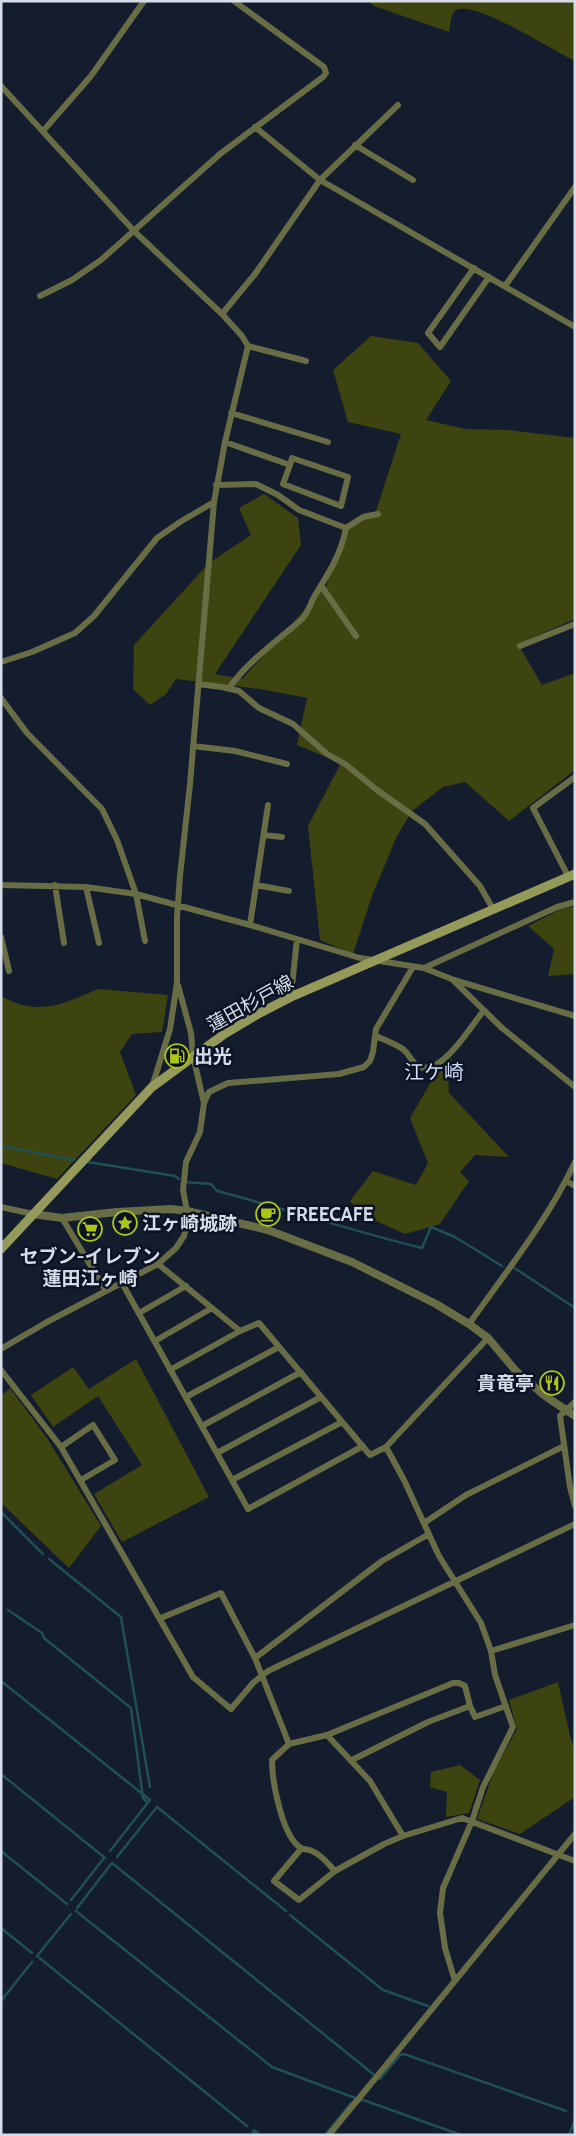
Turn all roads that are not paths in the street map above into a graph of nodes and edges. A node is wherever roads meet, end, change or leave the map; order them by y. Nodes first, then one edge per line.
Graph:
1 (144, 1) edge
2 (234, 1) edge
3 (1, 86) edge
4 (398, 105) dead end
5 (255, 126) junction
6 (43, 131) junction
7 (356, 146) junction
8 (320, 180) junction
9 (413, 180) dead end
10 (575, 187) edge
11 (135, 232) junction
12 (474, 268) junction
13 (489, 277) junction
14 (505, 286) junction
15 (40, 296) dead end
16 (222, 314) junction
17 (575, 327) edge
18 (248, 346) junction
19 (306, 362) dead end
20 (231, 413) junction
21 (225, 442) junction
22 (328, 442) dead end
23 (290, 465) junction
24 (216, 485) junction
25 (214, 502) junction
26 (378, 514) dead end
27 (346, 528) junction
28 (322, 587) junction
29 (575, 624) edge
30 (356, 636) dead end
31 (520, 646) dead end
32 (1, 662) edge
33 (198, 684) junction
34 (229, 688) junction
35 (1, 698) edge
36 (193, 746) junction
37 (287, 764) dead end
38 (575, 776) edge
39 (268, 805) dead end
40 (264, 835) junction
41 (282, 837) dead end
42 (571, 875) edge
43 (1, 885) edge
44 (55, 885) junction
45 (256, 886) junction
46 (86, 887) junction
47 (289, 891) dead end
48 (136, 894) junction
49 (575, 902) edge
50 (178, 905) junction
51 (493, 909) junction
52 (250, 925) junction
53 (1, 937) edge
54 (297, 939) junction
55 (145, 941) dead end
56 (64, 943) dead end
57 (99, 943) dead end
58 (373, 960) junction
59 (413, 967) junction
60 (424, 968) junction
61 (9, 971) dead end
62 (454, 980) junction
63 (177, 983) junction
64 (293, 996) junction
65 (484, 1010) junction
66 (575, 1016) edge
67 (376, 1036) junction
68 (193, 1056) junction
69 (152, 1087) junction
70 (575, 1087) edge
71 (204, 1103) junction
72 (575, 1162) edge
73 (566, 1181) junction
74 (575, 1186) edge
75 (1, 1207) edge
76 (188, 1211) junction
77 (32, 1214) junction
78 (62, 1218) junction
79 (1, 1249) edge
80 (158, 1264) junction
81 (122, 1284) junction
82 (186, 1286) junction
83 (106, 1291) junction
84 (212, 1308) junction
85 (139, 1313) junction
86 (469, 1324) junction
87 (240, 1331) junction
88 (488, 1338) junction
89 (155, 1341) junction
90 (279, 1347) junction
91 (1, 1349) edge
92 (1, 1370) edge
93 (170, 1370) junction
94 (301, 1372) junction
95 (186, 1397) junction
96 (322, 1397) junction
97 (575, 1402) edge
98 (566, 1410) junction
99 (575, 1416) edge
100 (342, 1422) junction
101 (202, 1426) junction
102 (363, 1446) junction
103 (564, 1446) junction
104 (62, 1447) junction
105 (386, 1447) junction
106 (217, 1453) junction
107 (81, 1480) junction
108 (232, 1480) junction
109 (575, 1506) edge
110 (424, 1523) junction
111 (575, 1524) edge
112 (429, 1534) junction
113 (456, 1581) junction
114 (161, 1618) junction
115 (575, 1625) edge
116 (491, 1651) junction
117 (255, 1658) junction
118 (262, 1675) junction
119 (470, 1706) junction
120 (506, 1706) junction
121 (327, 1734) junction
122 (290, 1744) junction
123 (352, 1760) junction
124 (472, 1821) junction
125 (575, 1834) edge
126 (403, 1836) junction
127 (301, 1849) junction
128 (557, 1854) junction
129 (575, 1861) edge
130 (336, 1871) junction
131 (455, 1981) junction
132 (329, 2135) edge

1 - 6 street
2 - 5 street
3 - 6 street
4 - 7 street
5 - 8 street
5 - 11 street
6 - 11 street
7 - 8 street
7 - 9 street
8 - 12 street
8 - 16 street
10 - 14 street
11 - 15 street
11 - 16 street
12 - 13 street
12 - 13 street
13 - 14 street
14 - 17 street
16 - 18 street
18 - 19 street
18 - 20 street
20 - 21 street
20 - 22 street
21 - 23 street
21 - 24 street
23 - 23 street
24 - 25 street
24 - 27 street
25 - 32 street
25 - 33 street
26 - 27 street
27 - 28 street
28 - 30 street
28 - 34 street
29 - 31 street
33 - 34 street
33 - 36 street
34 - 51 street
35 - 48 street
36 - 37 street
36 - 50 street
38 - 42 street
39 - 40 street
40 - 41 street
40 - 45 street
42 - 51 main road, 蓮田杉戸線
43 - 44 street
44 - 46 street
44 - 56 street
45 - 47 street
45 - 52 street
46 - 48 street
46 - 57 street
48 - 50 street
48 - 55 street
49 - 60 street
50 - 52 street
50 - 63 street
51 - 58 main road, 蓮田杉戸線
52 - 54 street
53 - 61 street
54 - 58 street
54 - 64 street
58 - 59 street
58 - 64 main road, 蓮田杉戸線
59 - 60 street
59 - 67 street
60 - 62 street
62 - 65 street
62 - 66 street
63 - 68 street
63 - 69 street
64 - 68 main road, 蓮田杉戸線
65 - 67 street
65 - 70 street
67 - 71 street
68 - 69 main road, 蓮田杉戸線
68 - 71 street
69 - 77 main road, 蓮田杉戸線
71 - 76 street
72 - 73 street
73 - 74 street
73 - 86 street
75 - 77 street
76 - 78 street
76 - 80 street
76 - 86 street
77 - 78 street
77 - 79 main road, 蓮田杉戸線
78 - 83 street
80 - 81 street
80 - 82 street
81 - 83 street
81 - 85 street
82 - 84 street
82 - 85 street
83 - 91 street
84 - 87 street
84 - 89 street
85 - 89 street
86 - 88 street
87 - 90 street
87 - 93 street
88 - 98 street
88 - 105 street
89 - 93 street
90 - 94 street
90 - 95 street
92 - 104 street
93 - 95 street
94 - 96 street
94 - 101 street
95 - 101 street
96 - 100 street
96 - 106 street
97 - 98 street
98 - 99 street
98 - 103 street
100 - 102 street
100 - 108 street
101 - 106 street
102 - 105 street
102 - 108 street
103 - 109 street
103 - 110 street
104 - 107 street
104 - 107 street
105 - 110 street
106 - 108 street
107 - 114 street
110 - 112 street
111 - 113 street
112 - 113 street
112 - 117 street
113 - 116 street
113 - 118 street
114 - 117 street
114 - 118 street
115 - 116 street
116 - 120 street
117 - 118 street
118 - 122 street
119 - 120 street
119 - 121 street
119 - 123 street
120 - 124 street
121 - 122 street
121 - 123 street
122 - 127 street
123 - 126 street
124 - 126 street
124 - 128 street
124 - 131 street
125 - 128 street
126 - 130 street
127 - 130 street
127 - 130 street
128 - 129 street
128 - 131 street
131 - 132 street

